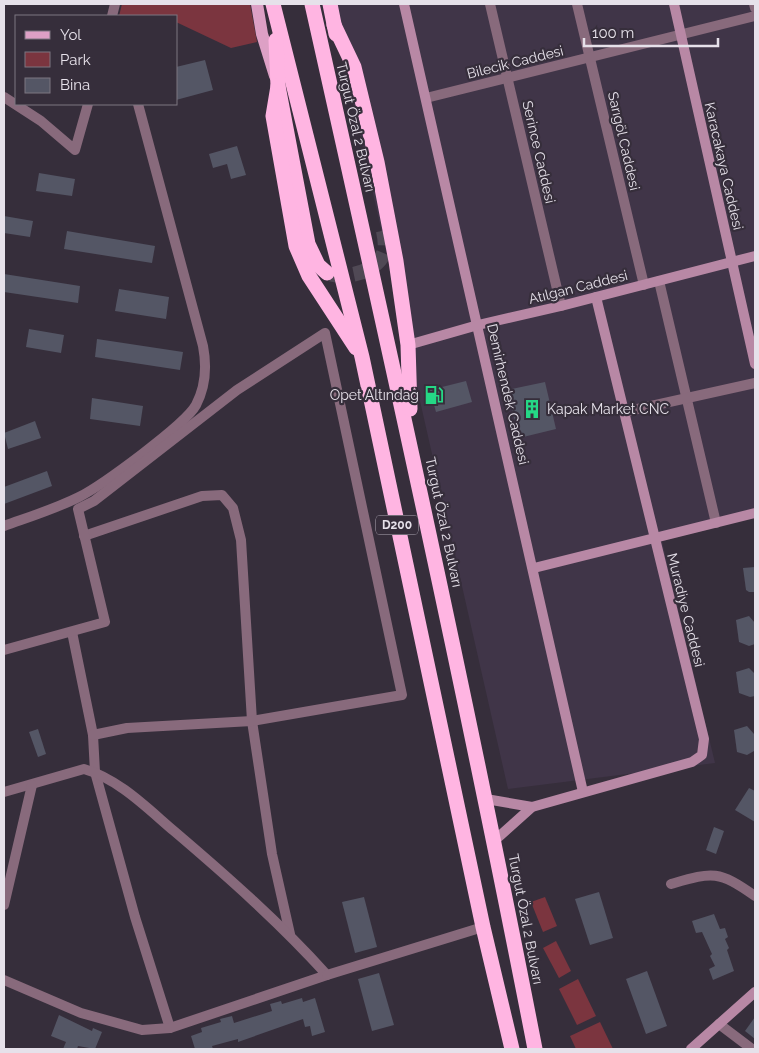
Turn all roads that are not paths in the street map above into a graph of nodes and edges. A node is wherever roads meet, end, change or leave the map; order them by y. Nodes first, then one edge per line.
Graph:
1 (257, 4) edge
2 (274, 4) edge
3 (312, 4) edge
4 (330, 4) edge
5 (404, 4) edge
6 (490, 4) edge
7 (577, 4) edge
8 (674, 4) edge
9 (754, 4) edge
10 (755, 8) edge
11 (755, 16) edge
12 (334, 25) junction
13 (680, 34) junction
14 (590, 57) junction
15 (508, 78) junction
16 (278, 86) junction
17 (4, 97) edge
18 (426, 98) junction
19 (15, 104) edge
20 (16, 105) edge
21 (88, 105) edge
22 (138, 105) edge
23 (382, 225) tunnel mouth
24 (755, 256) edge
25 (732, 261) junction
26 (327, 273) dead end
27 (659, 280) junction
28 (644, 284) junction
29 (596, 297) junction
30 (561, 306) junction
31 (478, 325) junction
32 (408, 345) junction
33 (362, 356) junction
34 (755, 364) edge
35 (755, 383) edge
36 (687, 398) junction
37 (624, 412) junction
38 (411, 445) junction
39 (755, 513) edge
40 (716, 523) junction
41 (4, 526) edge
42 (84, 536) junction
43 (654, 538) junction
44 (534, 568) junction
45 (72, 632) junction
46 (4, 650) edge
47 (252, 720) junction
48 (93, 736) junction
49 (95, 772) junction
50 (32, 785) junction
51 (4, 792) edge
52 (583, 792) junction
53 (486, 799) junction
54 (532, 807) junction
55 (494, 841) junction
56 (6, 884) edge
57 (671, 884) dead end
58 (755, 896) edge
59 (4, 905) edge
60 (483, 928) junction
61 (290, 934) junction
62 (326, 975) junction
63 (4, 980) edge
64 (755, 992) edge
65 (719, 1024) junction
66 (170, 1028) junction
67 (512, 1049) edge
68 (535, 1049) edge
69 (691, 1049) edge
70 (752, 1049) edge

1 - 16 main road
2 - 16 highway
2 - 33 highway, D200
3 - 38 highway, Turgut Özal 2 Bulvarı
4 - 12 highway, Turgut Özal 2 Bulvarı
5 - 18 street, Demirhendek Caddesi
6 - 15 street, Serince Caddesi
7 - 14 street, Sarıgöl Caddesi
8 - 13 street, Karacakaya Caddesi
9 - 10 street
11 - 13 street, Bilecik Caddesi
12 - 23 highway, Turgut Özal 2 Bulvarı
12 - 32 highway
13 - 14 street, Bilecik Caddesi
13 - 25 street, Karacakaya Caddesi
14 - 15 street, Bilecik Caddesi
14 - 28 street, Sarıgöl Caddesi
15 - 18 street, Bilecik Caddesi
15 - 30 street, Serince Caddesi
16 - 26 highway
16 - 33 highway
17 - 19 street
18 - 31 street, Demirhendek Caddesi
20 - 21 street
22 - 41 street
24 - 25 street, Atılgan Caddesi
25 - 27 street, Atılgan Caddesi
25 - 34 street, Karacakaya Caddesi
27 - 28 street, Atılgan Caddesi
27 - 36 street
28 - 29 street, Atılgan Caddesi
29 - 30 street, Atılgan Caddesi
29 - 37 street, Muradiye Caddesi
30 - 31 street, Atılgan Caddesi
31 - 32 street, Atılgan Caddesi
31 - 44 street, Demirhendek Caddesi
32 - 38 highway
33 - 60 highway, D200
35 - 36 street
36 - 37 street
36 - 40 street
37 - 43 street, Muradiye Caddesi
38 - 53 highway, Turgut Özal 2 Bulvarı
39 - 40 street
40 - 43 street
42 - 45 street
42 - 47 street
42 - 47 street
43 - 44 street
43 - 52 street, Muradiye Caddesi
44 - 52 street, Demirhendek Caddesi
45 - 46 street
45 - 48 street
47 - 48 street
47 - 61 street
48 - 49 street
49 - 50 street
49 - 61 street
49 - 66 street
50 - 51 street
50 - 56 street
52 - 54 street, Muradiye Caddesi
53 - 54 street
53 - 55 highway, Turgut Özal 2 Bulvarı
54 - 55 street
55 - 68 highway, Turgut Özal 2 Bulvarı
56 - 59 street
57 - 58 street
60 - 62 street
60 - 67 highway, D200
61 - 62 street
62 - 66 street
63 - 66 street
64 - 65 street
65 - 69 street
65 - 70 street

